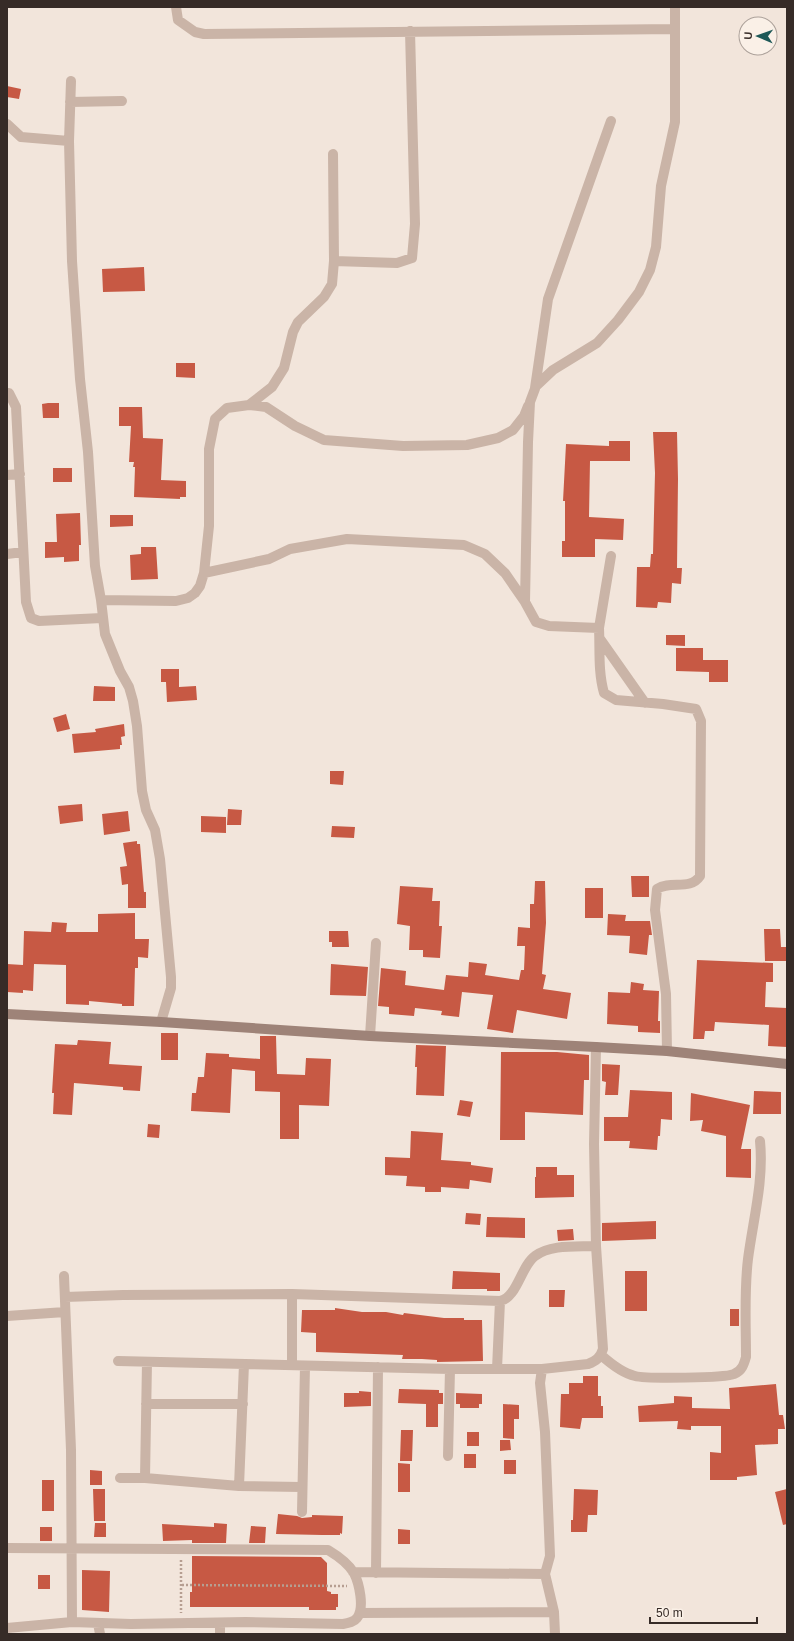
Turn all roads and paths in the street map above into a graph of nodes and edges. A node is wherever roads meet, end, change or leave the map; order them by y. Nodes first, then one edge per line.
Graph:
1 (176, 7) edge
2 (675, 7) edge
3 (675, 29) junction
4 (410, 31) junction
5 (71, 81) dead end
6 (122, 101) dead end
7 (70, 102) junction
8 (611, 121) dead end
9 (7, 124) edge
10 (69, 141) junction
11 (333, 154) dead end
12 (334, 261) junction
13 (536, 386) junction
14 (7, 393) edge
15 (249, 405) junction
16 (20, 474) junction
17 (7, 475) edge
18 (23, 552) junction
19 (7, 554) edge
20 (611, 556) dead end
21 (204, 573) junction
22 (101, 600) junction
23 (525, 602) junction
24 (102, 618) junction
25 (599, 628) junction
26 (600, 639) junction
27 (645, 703) junction
28 (376, 943) dead end
29 (7, 1014) edge
30 (161, 1022) junction
31 (370, 1036) junction
32 (596, 1047) junction
33 (667, 1051) junction
34 (787, 1064) edge
35 (760, 1141) dead end
36 (596, 1246) junction
37 (64, 1276) dead end
38 (292, 1294) junction
39 (65, 1297) junction
40 (500, 1301) junction
41 (65, 1312) junction
42 (7, 1316) edge
43 (601, 1355) junction
44 (118, 1362) dead end
45 (147, 1362) junction
46 (244, 1364) junction
47 (292, 1365) junction
48 (305, 1366) junction
49 (378, 1367) junction
50 (450, 1369) junction
51 (497, 1369) junction
52 (542, 1369) junction
53 (146, 1404) junction
54 (243, 1404) junction
55 (448, 1456) dead end
56 (120, 1478) dead end
57 (145, 1478) junction
58 (239, 1486) junction
59 (301, 1487) junction
60 (302, 1512) dead end
61 (7, 1548) edge
62 (72, 1548) junction
63 (182, 1549) junction
64 (353, 1572) junction
65 (376, 1573) junction
66 (545, 1574) junction
67 (182, 1585) junction
68 (360, 1586) junction
69 (554, 1612) junction
70 (360, 1613) junction
71 (72, 1622) junction
72 (220, 1622) junction
73 (98, 1623) junction
74 (181, 1624) junction
75 (7, 1628) edge
76 (100, 1634) edge
77 (220, 1634) edge
78 (554, 1634) edge

1 - 4 street
2 - 3 street
3 - 4 street
3 - 13 street
4 - 12 street
5 - 7 street
6 - 7 street
7 - 10 street
8 - 13 street
9 - 10 street
10 - 22 street
11 - 12 street
12 - 15 street
13 - 15 street
13 - 23 street
14 - 16 street
15 - 21 street
16 - 17 street
16 - 18 street
18 - 19 street
18 - 24 street
20 - 25 street
21 - 22 street
21 - 23 street
22 - 24 street
23 - 25 street
24 - 30 street
25 - 26 street
26 - 27 street
26 - 27 street
27 - 33 street
28 - 31 street
29 - 30 main road
30 - 31 main road
31 - 32 main road
32 - 33 main road
32 - 36 street
33 - 34 main road
35 - 43 street
36 - 40 street
36 - 43 street
37 - 39 street
38 - 39 street
38 - 40 street
38 - 47 street
39 - 41 street
40 - 51 street
41 - 42 street
41 - 62 street
43 - 52 street
44 - 45 street
45 - 46 street
45 - 53 street
46 - 47 street
46 - 54 street
47 - 48 street
48 - 49 street
48 - 59 street
49 - 50 street
49 - 65 street
50 - 51 street
50 - 55 street
51 - 52 street
52 - 66 street
53 - 54 street
53 - 57 street
54 - 58 street
56 - 57 street
57 - 58 street
58 - 59 street
59 - 60 street
61 - 62 street
62 - 63 street
62 - 71 street
63 - 64 street
63 - 67 path
64 - 65 street
64 - 68 street
65 - 66 street
66 - 69 street
67 - 68 path
67 - 74 path
68 - 70 street
69 - 70 street
69 - 78 street
70 - 72 street
71 - 73 street
71 - 75 street
72 - 74 street
72 - 77 street
73 - 74 street
73 - 76 street

